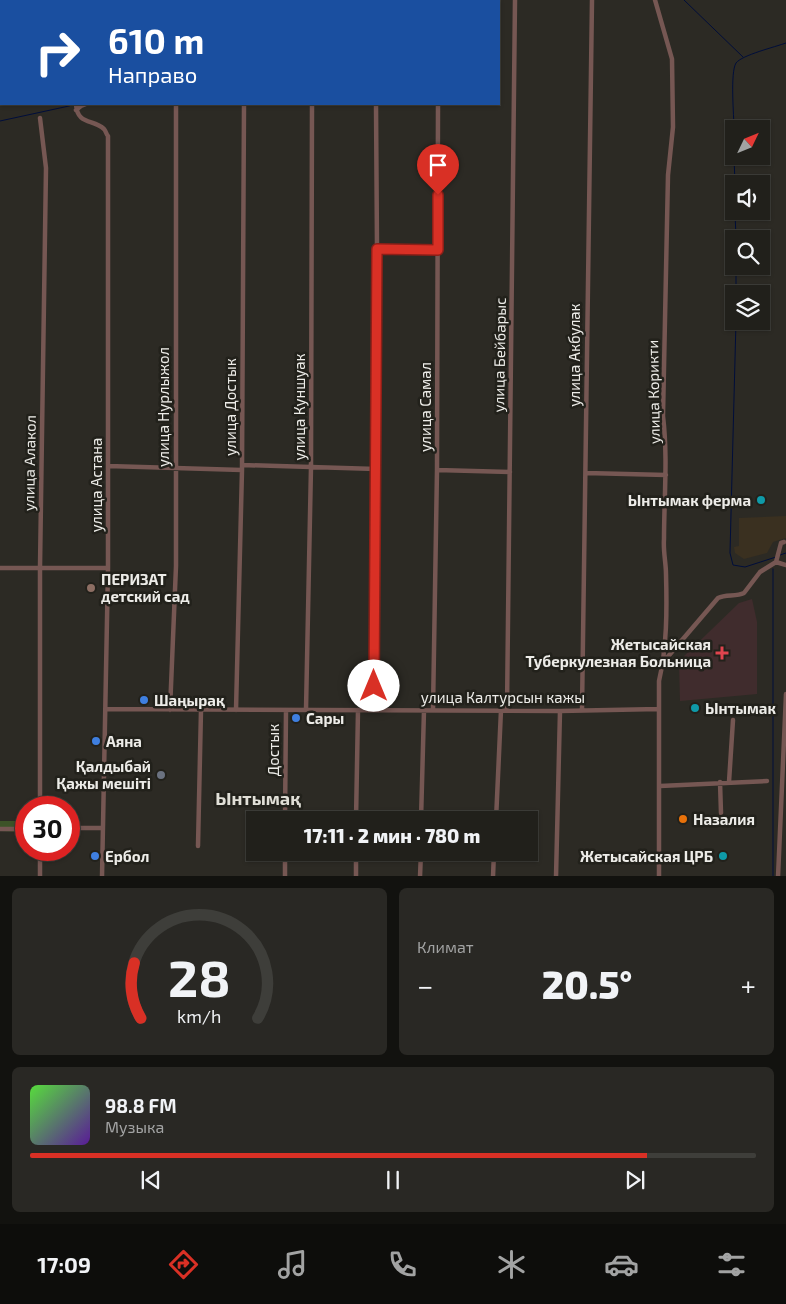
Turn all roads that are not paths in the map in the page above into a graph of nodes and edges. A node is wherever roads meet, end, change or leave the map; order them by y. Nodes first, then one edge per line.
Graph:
1 (515, 0) edge
2 (592, 0) edge
3 (655, 0) edge
4 (76, 105) edge
5 (84, 105) edge
6 (176, 105) edge
7 (244, 105) edge
8 (312, 105) edge
9 (376, 105) edge
10 (438, 105) edge
11 (76, 110) junction
12 (40, 118) dead end
13 (377, 249) junction
14 (438, 250) junction
15 (108, 466) junction
16 (175, 467) junction
17 (242, 468) junction
18 (311, 468) junction
19 (376, 470) junction
20 (437, 470) junction
21 (510, 472) junction
22 (586, 473) junction
23 (666, 475) junction
24 (784, 542) dead end
25 (777, 558) junction
26 (786, 565) edge
27 (0, 568) edge
28 (40, 568) junction
29 (108, 568) junction
30 (664, 661) junction
31 (786, 694) edge
32 (106, 709) junction
33 (659, 709) junction
34 (170, 710) junction
35 (201, 710) junction
36 (236, 710) junction
37 (286, 710) junction
38 (306, 710) junction
39 (358, 710) junction
40 (375, 710) junction
41 (424, 710) junction
42 (433, 710) junction
43 (501, 710) junction
44 (507, 710) junction
45 (560, 710) junction
46 (582, 710) junction
47 (733, 720) dead end
48 (767, 781) dead end
49 (720, 782) junction
50 (729, 782) junction
51 (660, 786) junction
52 (40, 796) edge
53 (285, 811) edge
54 (356, 811) edge
55 (421, 811) edge
56 (496, 811) edge
57 (721, 813) dead end
58 (80, 828) edge
59 (102, 828) junction
60 (0, 829) edge
61 (15, 829) edge
62 (198, 846) dead end
63 (40, 861) edge
64 (285, 861) edge
65 (356, 861) edge
66 (421, 861) edge
67 (494, 861) edge
68 (40, 876) edge
69 (102, 876) edge
70 (285, 876) edge
71 (356, 876) edge
72 (420, 876) edge
73 (493, 876) edge
74 (556, 876) edge
75 (659, 876) edge
76 (778, 876) edge

1 - 21 street, улица Бейбарыс
2 - 22 street, улица Акбулак
3 - 23 street, улица Корикти
4 - 11 street
5 - 11 street
6 - 16 street, улица Нурлыжол
7 - 17 street, улица Достык
8 - 18 street, улица Куншуак
9 - 13 street
10 - 14 street, улица Самал
11 - 15 street, улица Астана
12 - 28 street, улица Алакол
13 - 14 street
13 - 19 street
14 - 20 street, улица Самал
15 - 16 street
15 - 29 street, улица Астана
16 - 17 street
16 - 34 street, улица Нурлыжол
17 - 18 street
17 - 36 street, улица Достык
18 - 19 street
18 - 38 street, улица Куншуак
19 - 40 street
20 - 21 street
20 - 42 street, улица Самал
21 - 44 street, улица Бейбарыс
22 - 23 street
22 - 46 street, улица Акбулак
23 - 30 street, улица Корикти
24 - 25 street
25 - 26 street
25 - 30 street
27 - 28 street
28 - 29 street
28 - 52 street, улица Алакол
29 - 32 street, улица Астана
30 - 33 street, улица Корикти
31 - 76 street
32 - 34 street, улица Калтурсын кажы
32 - 59 street, улица Астана
33 - 46 street, улица Калтурсын кажы
33 - 51 street, улица Корикти
34 - 35 street, улица Калтурсын кажы
35 - 36 street, улица Калтурсын кажы
35 - 62 street
36 - 37 street, улица Калтурсын кажы
37 - 38 street, улица Калтурсын кажы
37 - 53 street, Достык
38 - 39 street, улица Калтурсын кажы
39 - 40 street, улица Калтурсын кажы
39 - 54 street
40 - 41 street, улица Калтурсын кажы
41 - 42 street, улица Калтурсын кажы
41 - 55 street
42 - 43 street, улица Калтурсын кажы
43 - 44 street, улица Калтурсын кажы
43 - 56 street
44 - 45 street, улица Калтурсын кажы
45 - 46 street, улица Калтурсын кажы
45 - 74 street
47 - 50 street
48 - 50 street
49 - 50 street
49 - 51 street
49 - 57 street
51 - 75 street, улица Корикти
58 - 59 street
59 - 69 street, улица Астана
60 - 61 street
63 - 68 street
64 - 70 street
65 - 71 street
66 - 72 street
67 - 73 street

